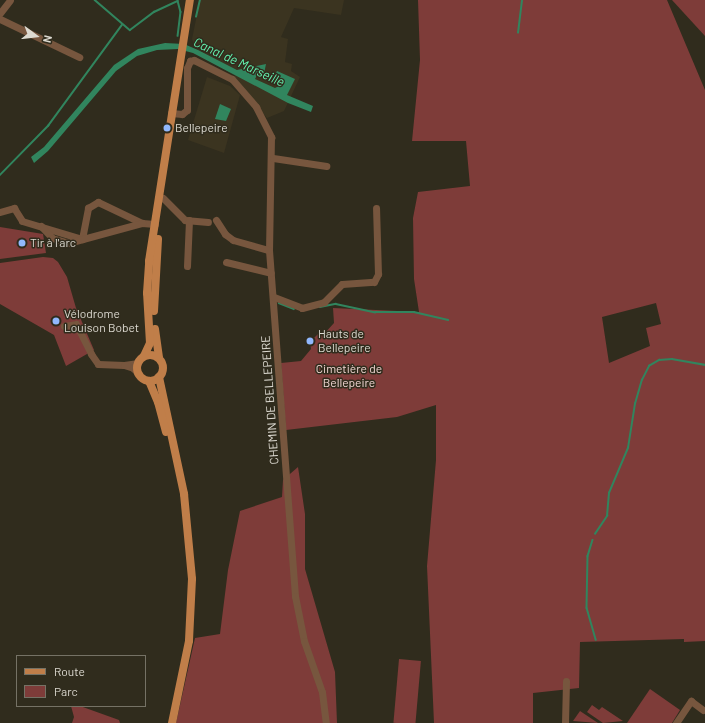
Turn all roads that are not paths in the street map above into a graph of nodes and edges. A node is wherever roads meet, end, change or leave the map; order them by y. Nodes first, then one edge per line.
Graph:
1 (10, 0) edge
2 (190, 0) edge
3 (0, 13) edge
4 (0, 19) edge
5 (79, 57) dead end
6 (174, 114) junction
7 (273, 158) junction
8 (326, 166) dead end
9 (163, 198) junction
10 (376, 208) dead end
11 (0, 212) edge
12 (189, 220) junction
13 (142, 223) junction
14 (154, 224) junction
15 (82, 239) junction
16 (269, 250) junction
17 (226, 262) dead end
18 (187, 266) dead end
19 (271, 273) junction
20 (274, 297) junction
21 (64, 326) dead end
22 (144, 356) junction
23 (159, 358) junction
24 (138, 363) junction
25 (124, 365) junction
26 (139, 374) junction
27 (159, 377) junction
28 (149, 381) junction
29 (566, 681) dead end
30 (703, 710) dead end
31 (167, 723) edge
32 (172, 723) edge
33 (326, 723) edge
34 (565, 723) edge
35 (676, 723) edge

1 - 3 street
2 - 6 main road
4 - 5 street
6 - 7 street, CHEMIN DE BELLEPEIRE
6 - 9 main road
6 - 14 main road
7 - 8 street
7 - 16 street, CHEMIN DE BELLEPEIRE
9 - 12 street
9 - 23 main road
10 - 20 street
11 - 15 street
12 - 16 street
12 - 18 street
13 - 14 street
13 - 15 street
13 - 15 street
14 - 22 main road
16 - 19 street, CHEMIN DE BELLEPEIRE
17 - 19 street
19 - 20 street, CHEMIN DE BELLEPEIRE
20 - 33 street, CHEMIN DE BELLEPEIRE
21 - 25 street
22 - 23 main road
22 - 24 main road
23 - 27 main road
24 - 25 street
24 - 26 main road
25 - 26 street
26 - 28 main road
27 - 28 main road
27 - 32 main road
28 - 31 main road
29 - 34 street
30 - 35 street

